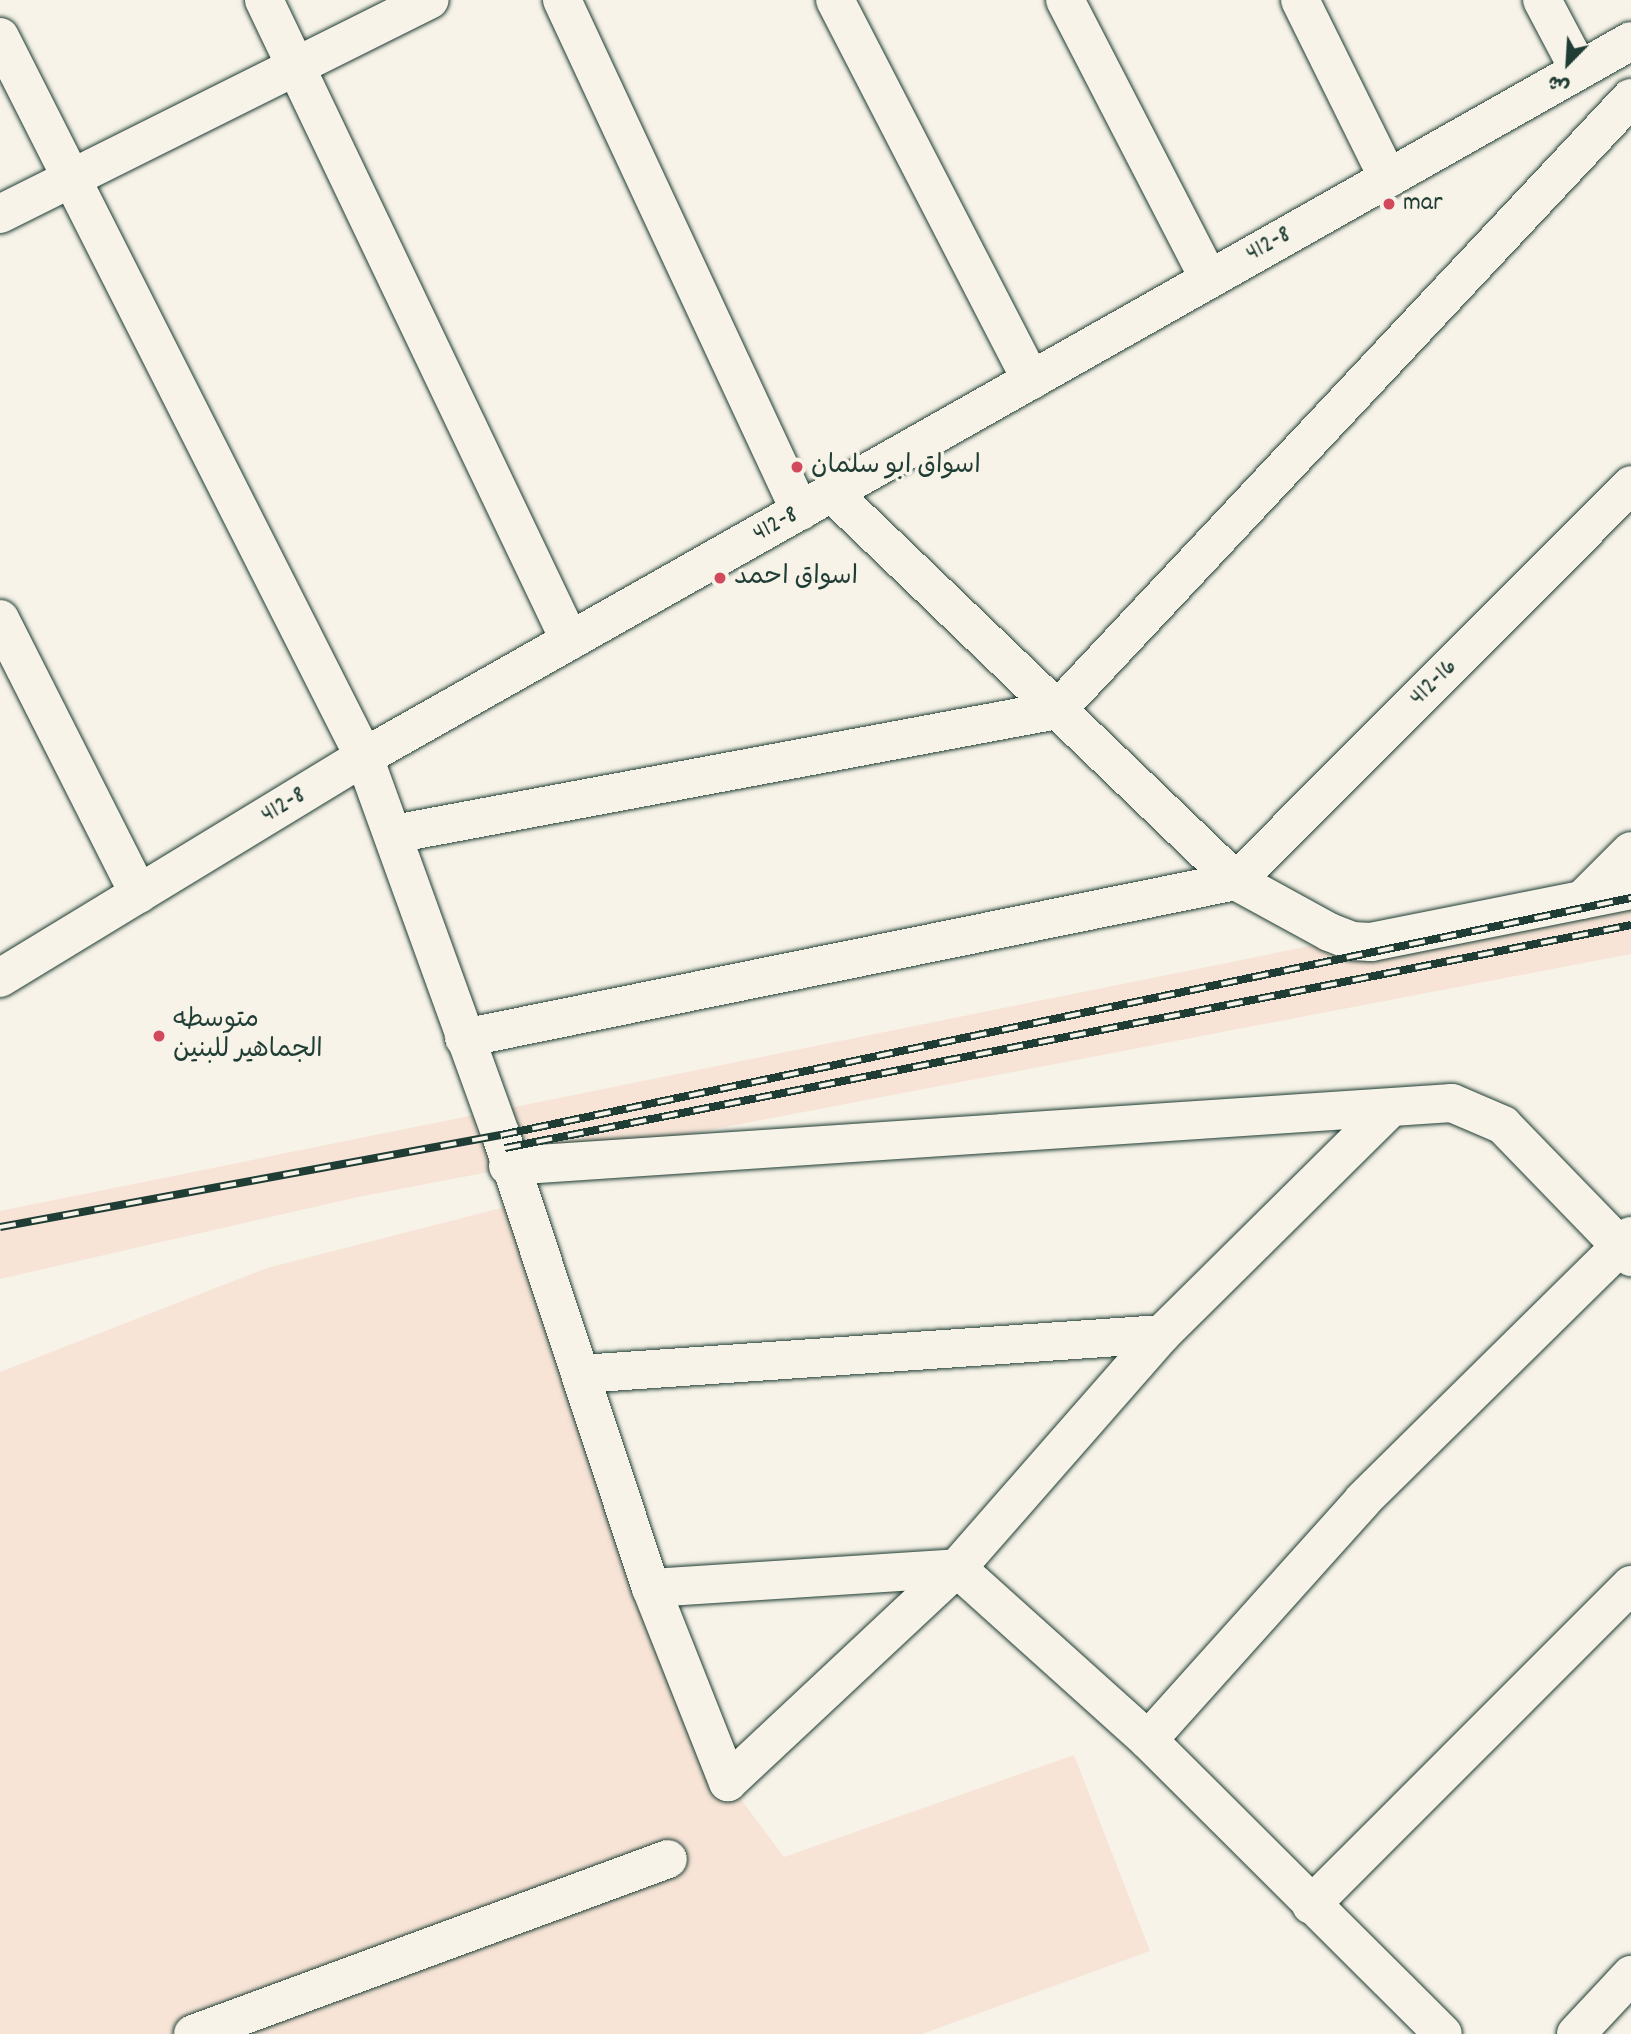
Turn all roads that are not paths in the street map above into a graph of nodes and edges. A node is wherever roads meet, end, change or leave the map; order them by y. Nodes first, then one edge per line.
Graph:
1 (264, 0) edge
2 (430, 0) edge
3 (562, 0) edge
4 (835, 0) edge
5 (1065, 0) edge
6 (1300, 0) edge
7 (1542, 0) edge
8 (0, 37) edge
9 (1631, 40) edge
10 (296, 67) junction
11 (1579, 70) junction
12 (1631, 98) edge
13 (1388, 178) junction
14 (71, 179) junction
15 (0, 214) edge
16 (1209, 279) junction
17 (1031, 380) junction
18 (1631, 485) edge
19 (816, 502) junction
20 (0, 619) edge
21 (570, 641) junction
22 (1057, 710) junction
23 (364, 757) junction
24 (394, 834) junction
25 (1631, 851) edge
26 (1236, 881) junction
27 (1631, 890) edge
28 (139, 894) junction
29 (1583, 900) junction
30 (0, 978) edge
31 (464, 1038) junction
32 (1389, 1109) junction
33 (508, 1166) junction
34 (1628, 1247) edge
35 (1162, 1334) junction
36 (581, 1374) junction
37 (957, 1568) junction
38 (1631, 1585) edge
39 (651, 1588) junction
40 (1148, 1740) junction
41 (668, 1859) dead end
42 (1311, 1905) junction
43 (1631, 1975) edge
44 (193, 2034) edge
45 (1443, 2034) edge
46 (1576, 2034) edge

1 - 10 street
2 - 10 street
3 - 19 street
4 - 17 street
5 - 16 street
6 - 13 street
7 - 11 street
8 - 14 street
9 - 11 street, 412-8
10 - 14 street
10 - 21 street
11 - 13 street, 412-8
12 - 22 street
13 - 16 street, 412-8
14 - 15 street
14 - 23 street
16 - 17 street, 412-8
17 - 19 street, 412-8
18 - 26 street, 412-16
19 - 21 street, 412-8
19 - 22 street
20 - 28 street
21 - 23 street, 412-8
22 - 24 street
22 - 26 street
23 - 24 street
23 - 28 street, 412-8
24 - 31 street
25 - 29 street
26 - 29 street
26 - 31 street
27 - 29 street
28 - 30 street, 412-8
31 - 33 street
32 - 33 street
32 - 34 street
32 - 35 street
33 - 36 street
34 - 40 street
35 - 36 street
35 - 37 street
36 - 39 street
37 - 39 street
37 - 39 street
37 - 40 street
38 - 42 street
40 - 42 street
41 - 44 street
42 - 45 street
43 - 46 street

